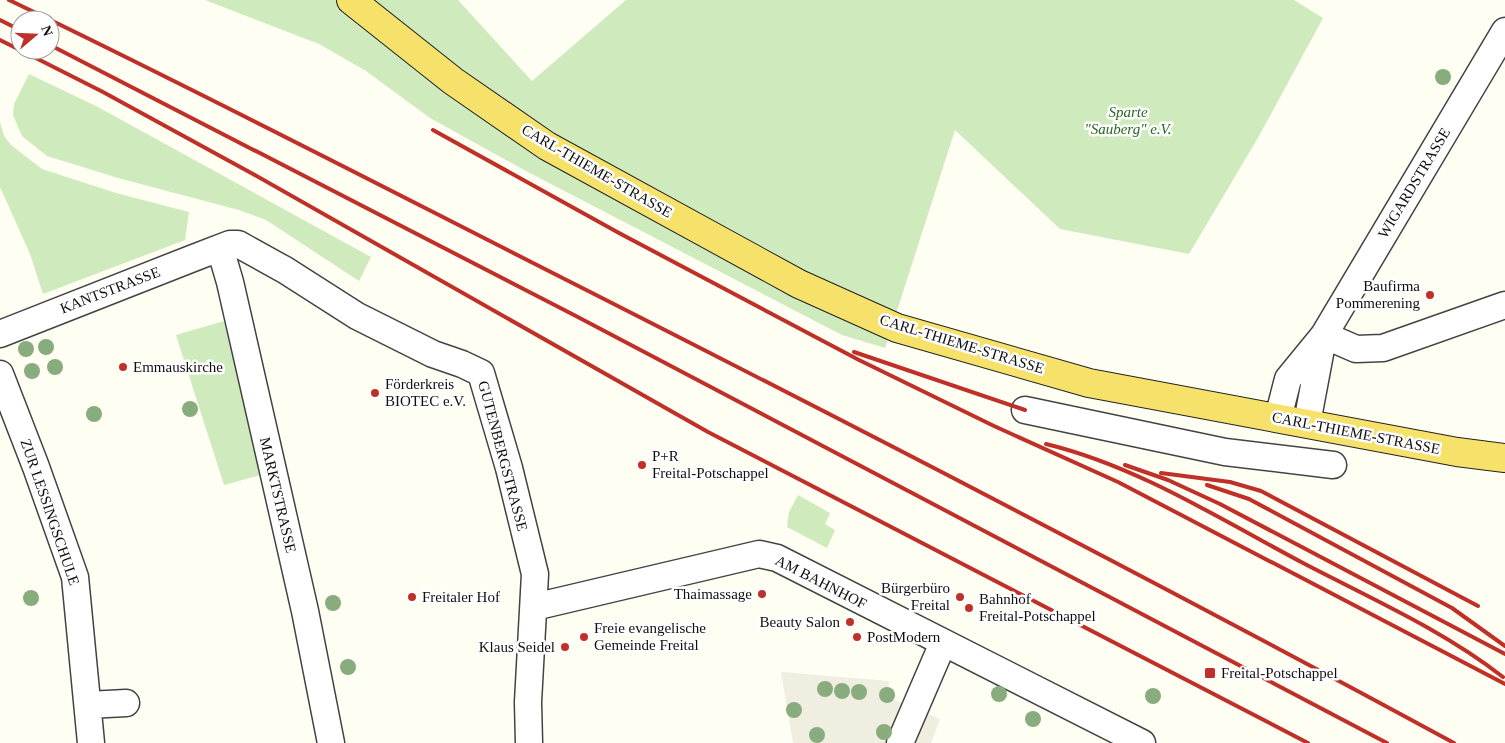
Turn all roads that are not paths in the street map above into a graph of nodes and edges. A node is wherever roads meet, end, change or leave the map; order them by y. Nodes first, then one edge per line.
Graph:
1 (351, 0) edge
2 (1505, 31) edge
3 (220, 248) junction
4 (1505, 306) edge
5 (0, 334) edge
6 (1324, 335) junction
7 (0, 374) edge
8 (1025, 410) dead end
9 (1278, 418) junction
10 (1307, 423) junction
11 (1505, 458) edge
12 (1333, 465) dead end
13 (534, 607) junction
14 (943, 643) junction
15 (126, 703) dead end
16 (88, 705) junction
17 (91, 743) edge
18 (331, 743) edge
19 (529, 743) edge
20 (900, 743) edge
21 (1142, 743) edge

1 - 9 main road, CARL-THIEME-STRASSE
2 - 6 street, WIGARDSTRASSE
3 - 5 street, KANTSTRASSE
3 - 13 street, GUTENBERGSTRASSE
3 - 18 street, MARKTSTRASSE
4 - 6 street
6 - 9 street, WIGARDSTRASSE
6 - 10 street, WIGARDSTRASSE
7 - 16 street, ZUR LESSINGSCHULE
8 - 12 street
9 - 10 main road, CARL-THIEME-STRASSE
10 - 11 main road, CARL-THIEME-STRASSE
13 - 14 street, AM BAHNHOF
13 - 19 street, GUTENBERGSTRASSE
14 - 20 street
14 - 21 street, AM BAHNHOF
15 - 16 street
16 - 17 street, ZUR LESSINGSCHULE

